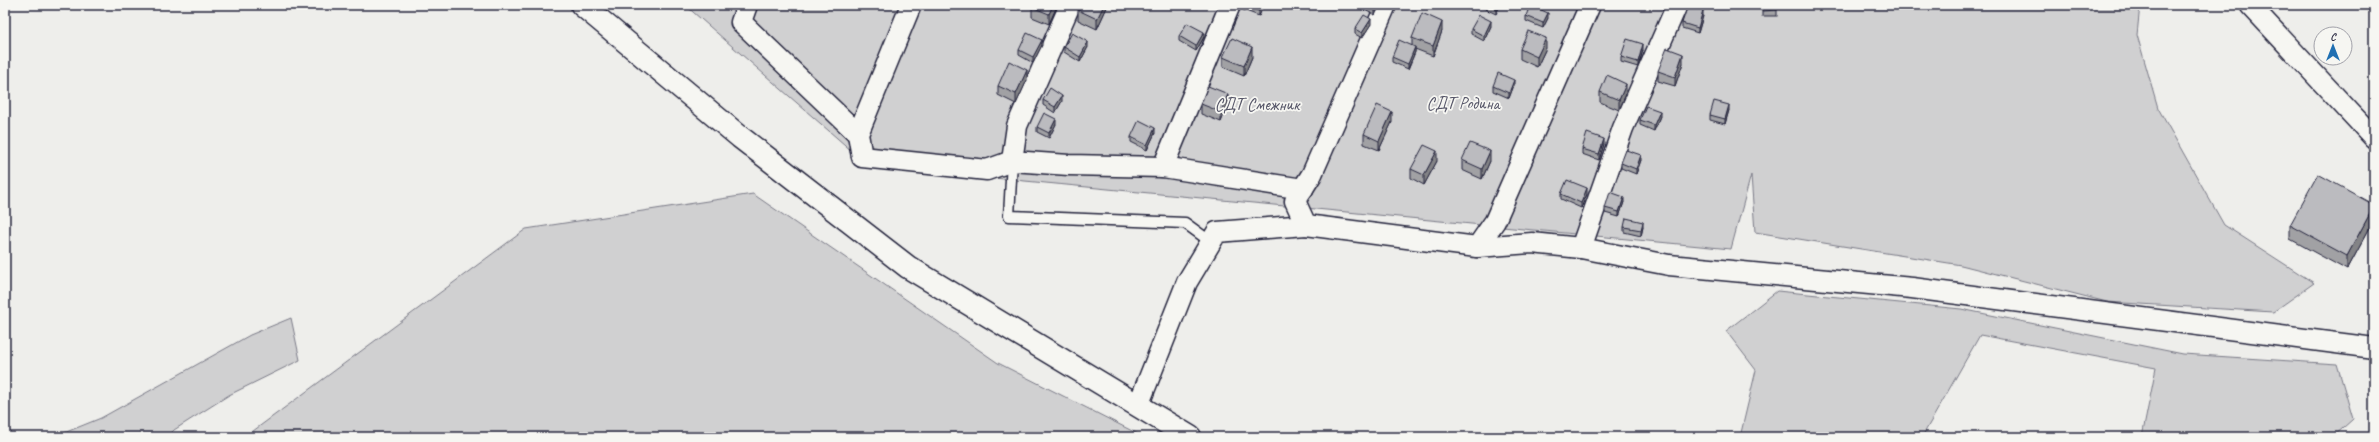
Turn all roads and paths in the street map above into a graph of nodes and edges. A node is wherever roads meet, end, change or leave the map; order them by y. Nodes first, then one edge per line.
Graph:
1 (582, 5) edge
2 (747, 5) edge
3 (911, 5) edge
4 (1070, 5) edge
5 (1230, 5) edge
6 (1386, 5) edge
7 (1590, 5) edge
8 (1677, 5) edge
9 (2250, 5) edge
10 (858, 134) junction
11 (2374, 138) edge
12 (1012, 161) junction
13 (1163, 167) junction
14 (1303, 189) junction
15 (1306, 225) junction
16 (1211, 242) junction
17 (1477, 247) junction
18 (1581, 248) junction
19 (2374, 348) edge
20 (1138, 406) junction
21 (1190, 437) edge

1 - 20 street
2 - 10 street
3 - 10 street
4 - 12 street
5 - 13 street
6 - 14 street
7 - 17 street
8 - 18 street
9 - 11 street
10 - 12 street
12 - 13 street
12 - 16 lane
13 - 14 street
14 - 15 street
15 - 16 street
15 - 17 street
16 - 20 street
17 - 18 street
18 - 19 street
20 - 21 street

